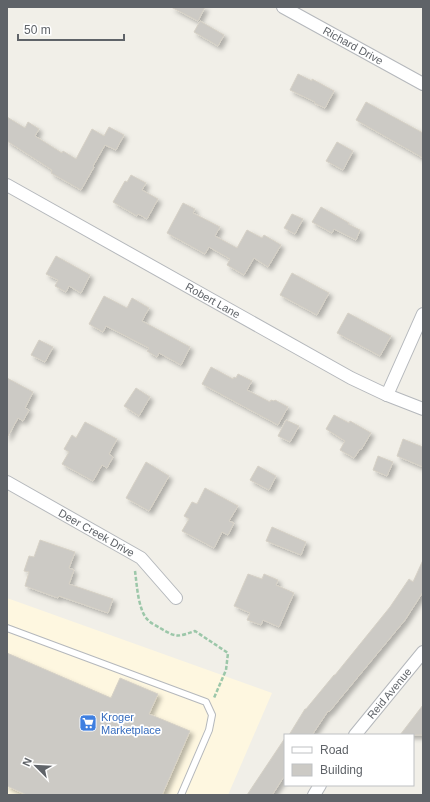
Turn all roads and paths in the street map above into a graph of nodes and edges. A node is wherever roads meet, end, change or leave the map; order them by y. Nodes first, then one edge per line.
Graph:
1 (283, 7) edge
2 (423, 84) edge
3 (7, 184) edge
4 (423, 314) edge
5 (387, 395) junction
6 (423, 409) edge
7 (7, 482) edge
8 (134, 566) dead end
9 (176, 598) dead end
10 (7, 628) edge
11 (423, 652) edge
12 (206, 702) junction
13 (356, 734) edge
14 (319, 786) edge
15 (180, 795) edge
16 (314, 795) edge

1 - 2 street, Richard Drive
3 - 5 street, Robert Lane
4 - 5 street
5 - 6 street, Robert Lane
7 - 9 street, Deer Creek Drive
8 - 12 path
10 - 12 lane
11 - 13 street, Reid Avenue
12 - 15 lane
14 - 16 street

